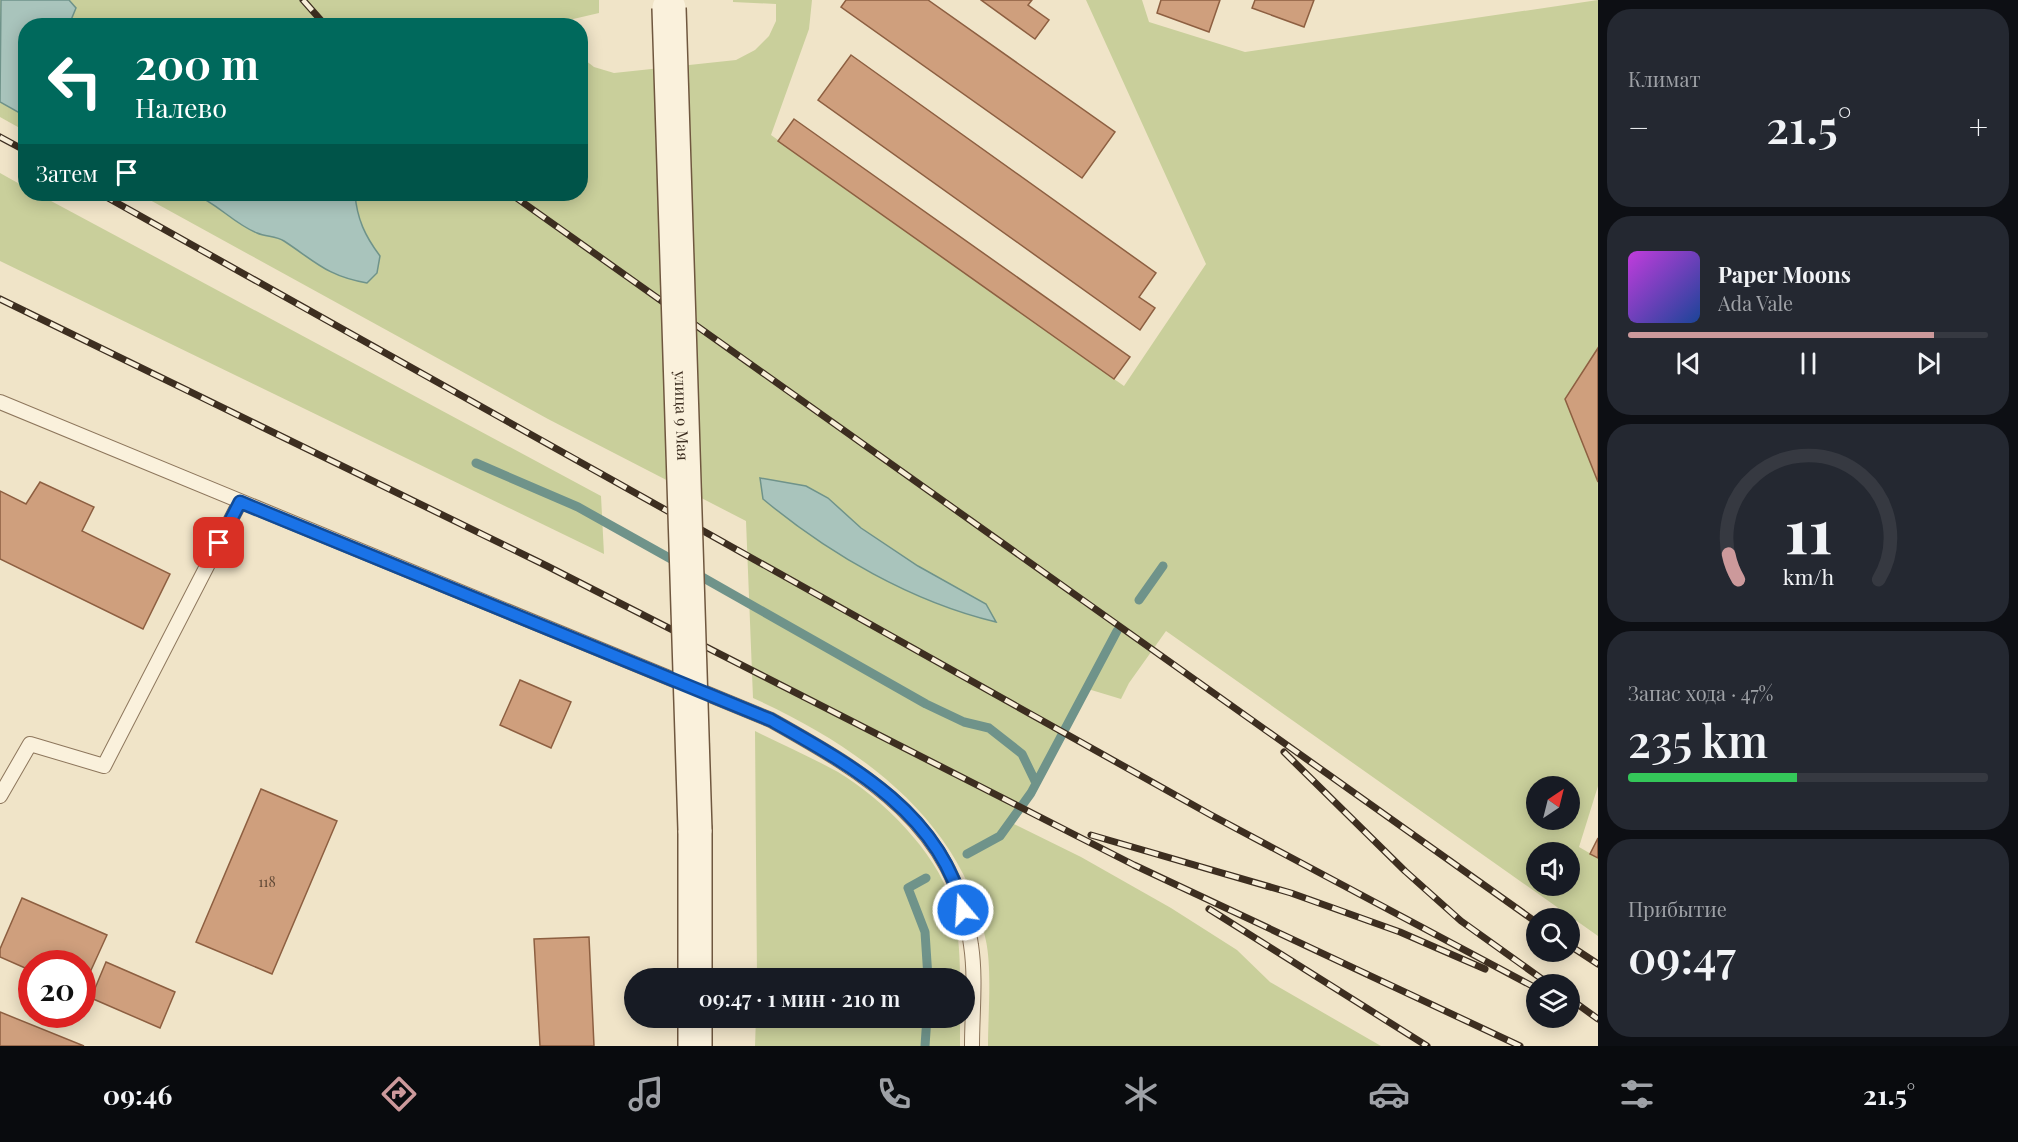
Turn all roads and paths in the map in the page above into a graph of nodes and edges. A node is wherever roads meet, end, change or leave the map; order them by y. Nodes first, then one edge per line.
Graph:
1 (669, 4) edge
2 (0, 402) edge
3 (240, 502) junction
4 (0, 796) edge
5 (695, 968) edge
6 (695, 1028) edge
7 (695, 1046) edge
8 (972, 1046) edge

1 - 5 main road, улица 9 Мая, bridge
2 - 3 lane
3 - 4 lane
3 - 8 lane
6 - 7 main road

